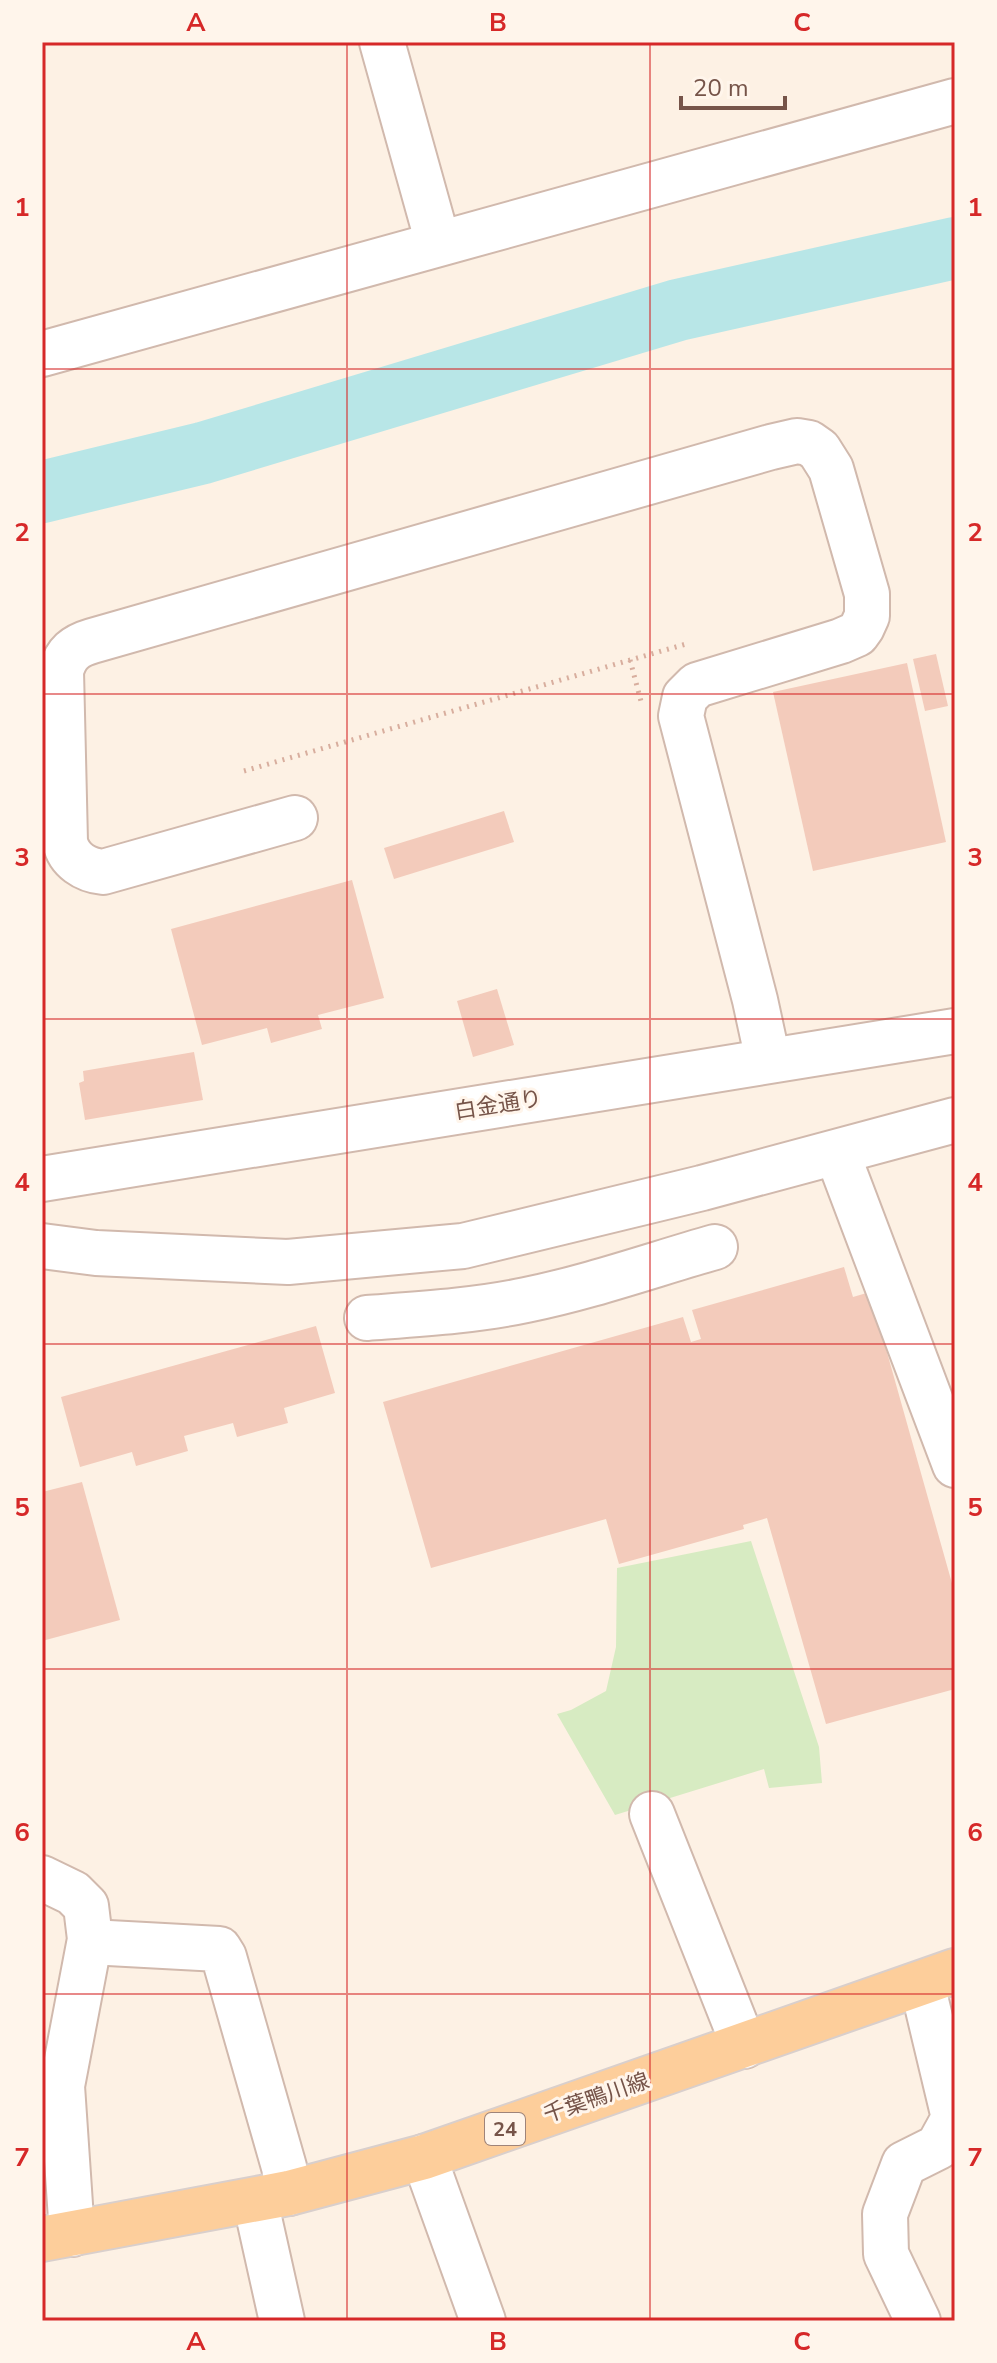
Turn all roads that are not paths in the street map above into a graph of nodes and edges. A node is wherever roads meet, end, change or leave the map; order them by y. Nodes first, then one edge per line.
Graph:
1 (382, 42) edge
2 (955, 101) edge
3 (438, 243) junction
4 (42, 354) edge
5 (295, 818) dead end
6 (955, 1031) edge
7 (768, 1060) junction
8 (955, 1120) edge
9 (837, 1153) junction
10 (42, 1179) edge
11 (42, 1246) edge
12 (715, 1247) dead end
13 (361, 1256) junction
14 (955, 1465) edge
15 (652, 1814) dead end
16 (42, 1878) edge
17 (90, 1942) junction
18 (938, 1977) edge
19 (744, 2046) junction
20 (424, 2157) junction
21 (272, 2197) junction
22 (57, 2236) edge
23 (282, 2321) edge
24 (483, 2321) edge
25 (918, 2321) edge

1 - 3 street
2 - 3 street
3 - 4 street
5 - 7 street
6 - 7 street, 白金通り
7 - 10 street, 白金通り
8 - 9 street
9 - 13 street
9 - 14 street
11 - 13 street
12 - 13 street
15 - 19 street
16 - 17 street
17 - 21 street
17 - 22 street
18 - 19 main road, 千葉鴨川線 / 24
18 - 25 street
19 - 20 main road, 千葉鴨川線 / 24
20 - 21 main road, 千葉鴨川線 / 24
20 - 24 street
21 - 22 main road, 千葉鴨川線 / 24
21 - 23 street

